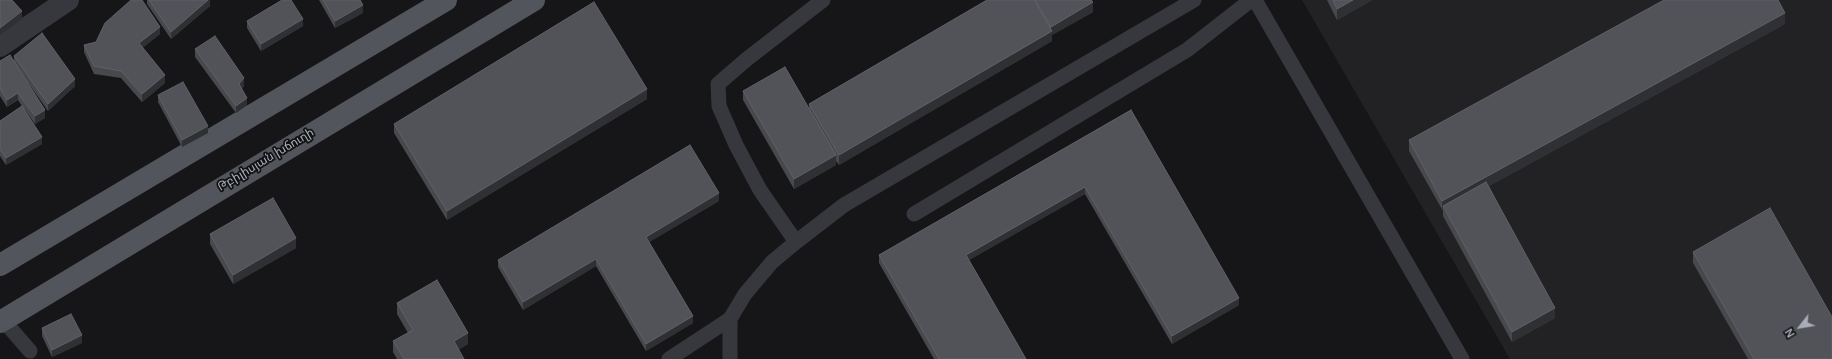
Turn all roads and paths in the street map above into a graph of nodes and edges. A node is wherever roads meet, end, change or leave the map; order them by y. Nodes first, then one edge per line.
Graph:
1 (68, 0) edge
2 (446, 0) edge
3 (534, 0) edge
4 (823, 0) edge
5 (1194, 0) edge
6 (1251, 0) edge
7 (1255, 0) edge
8 (0, 46) edge
9 (914, 214) dead end
10 (796, 242) junction
11 (0, 265) edge
12 (730, 319) junction
13 (2, 321) edge
14 (30, 351) dead end
15 (669, 359) edge
16 (730, 359) edge
17 (1462, 359) edge

1 - 8 street
2 - 11 main road
3 - 13 main road, Թբիլիսյան խճուղի
4 - 10 lane
5 - 10 lane
6 - 9 lane
7 - 17 lane
10 - 12 lane
12 - 15 lane
12 - 16 lane
13 - 14 lane

